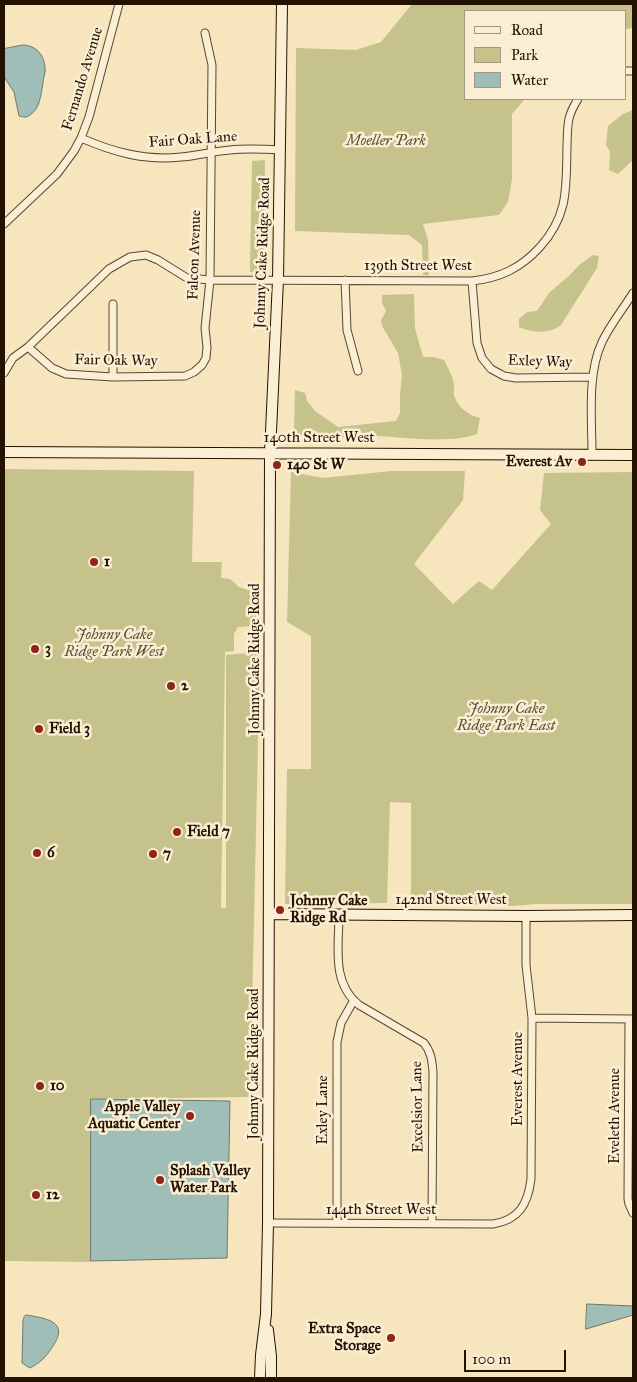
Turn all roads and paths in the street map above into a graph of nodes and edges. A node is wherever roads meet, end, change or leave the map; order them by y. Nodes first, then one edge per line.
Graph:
1 (119, 4) edge
2 (282, 4) edge
3 (204, 33) dead end
4 (577, 100) edge
5 (81, 138) junction
6 (280, 150) junction
7 (211, 152) junction
8 (4, 224) edge
9 (210, 280) junction
10 (278, 280) junction
11 (345, 280) junction
12 (472, 281) junction
13 (633, 293) edge
14 (113, 304) dead end
15 (28, 347) junction
16 (206, 358) joint
17 (358, 371) dead end
18 (4, 373) edge
19 (113, 377) junction
20 (592, 378) junction
21 (4, 452) edge
22 (270, 453) junction
23 (592, 454) junction
24 (633, 454) edge
25 (269, 914) junction
26 (339, 914) junction
27 (633, 915) edge
28 (526, 916) junction
29 (354, 1000) junction
30 (532, 1018) junction
31 (631, 1019) edge
32 (633, 1213) edge
33 (268, 1223) junction
34 (337, 1223) junction
35 (432, 1224) junction
36 (493, 1224) joint
37 (266, 1314) junction
38 (260, 1378) edge
39 (271, 1378) edge

1 - 5 street, Fernando Avenue
2 - 6 street, Johnny Cake Ridge Road
3 - 7 street, Falcon Avenue
4 - 12 street, 139th Street West
5 - 7 street, Fair Oak Lane
5 - 8 street, Fernando Avenue
6 - 7 street, Fair Oak Lane
6 - 10 street, Johnny Cake Ridge Road
7 - 9 street, Falcon Avenue
9 - 10 street, 139th Street West
9 - 15 street, 139th Street West
9 - 16 street, Falcon Avenue
10 - 11 street, 139th Street West
10 - 22 street, Johnny Cake Ridge Road
11 - 12 street, 139th Street West
11 - 17 street
12 - 20 street, Exley Way
13 - 20 street
14 - 19 street
15 - 18 street, 139th Street West
15 - 19 street, Fair Oak Way
16 - 19 street, Fair Oak Way
20 - 23 street
21 - 22 street, 140th Street West
22 - 23 street, 140th Street West
22 - 25 street, Johnny Cake Ridge Road
23 - 24 street, 140th Street West
25 - 26 street, 142nd Street West
25 - 33 street, Johnny Cake Ridge Road
26 - 28 street, 142nd Street West
26 - 29 street, Excelsior Lane
27 - 28 street, 142nd Street West
28 - 30 street, Everest Avenue
29 - 34 street, Exley Lane
29 - 35 street, Excelsior Lane
30 - 31 street
30 - 36 street, Everest Avenue
31 - 32 street, Eveleth Avenue
33 - 34 street, 144th Street West
33 - 37 street, Johnny Cake Ridge Road
34 - 35 street, 144th Street West
35 - 36 street, 144th Street West
37 - 38 street, Johnny Cake Ridge Road
37 - 39 street, Johnny Cake Ridge Road

